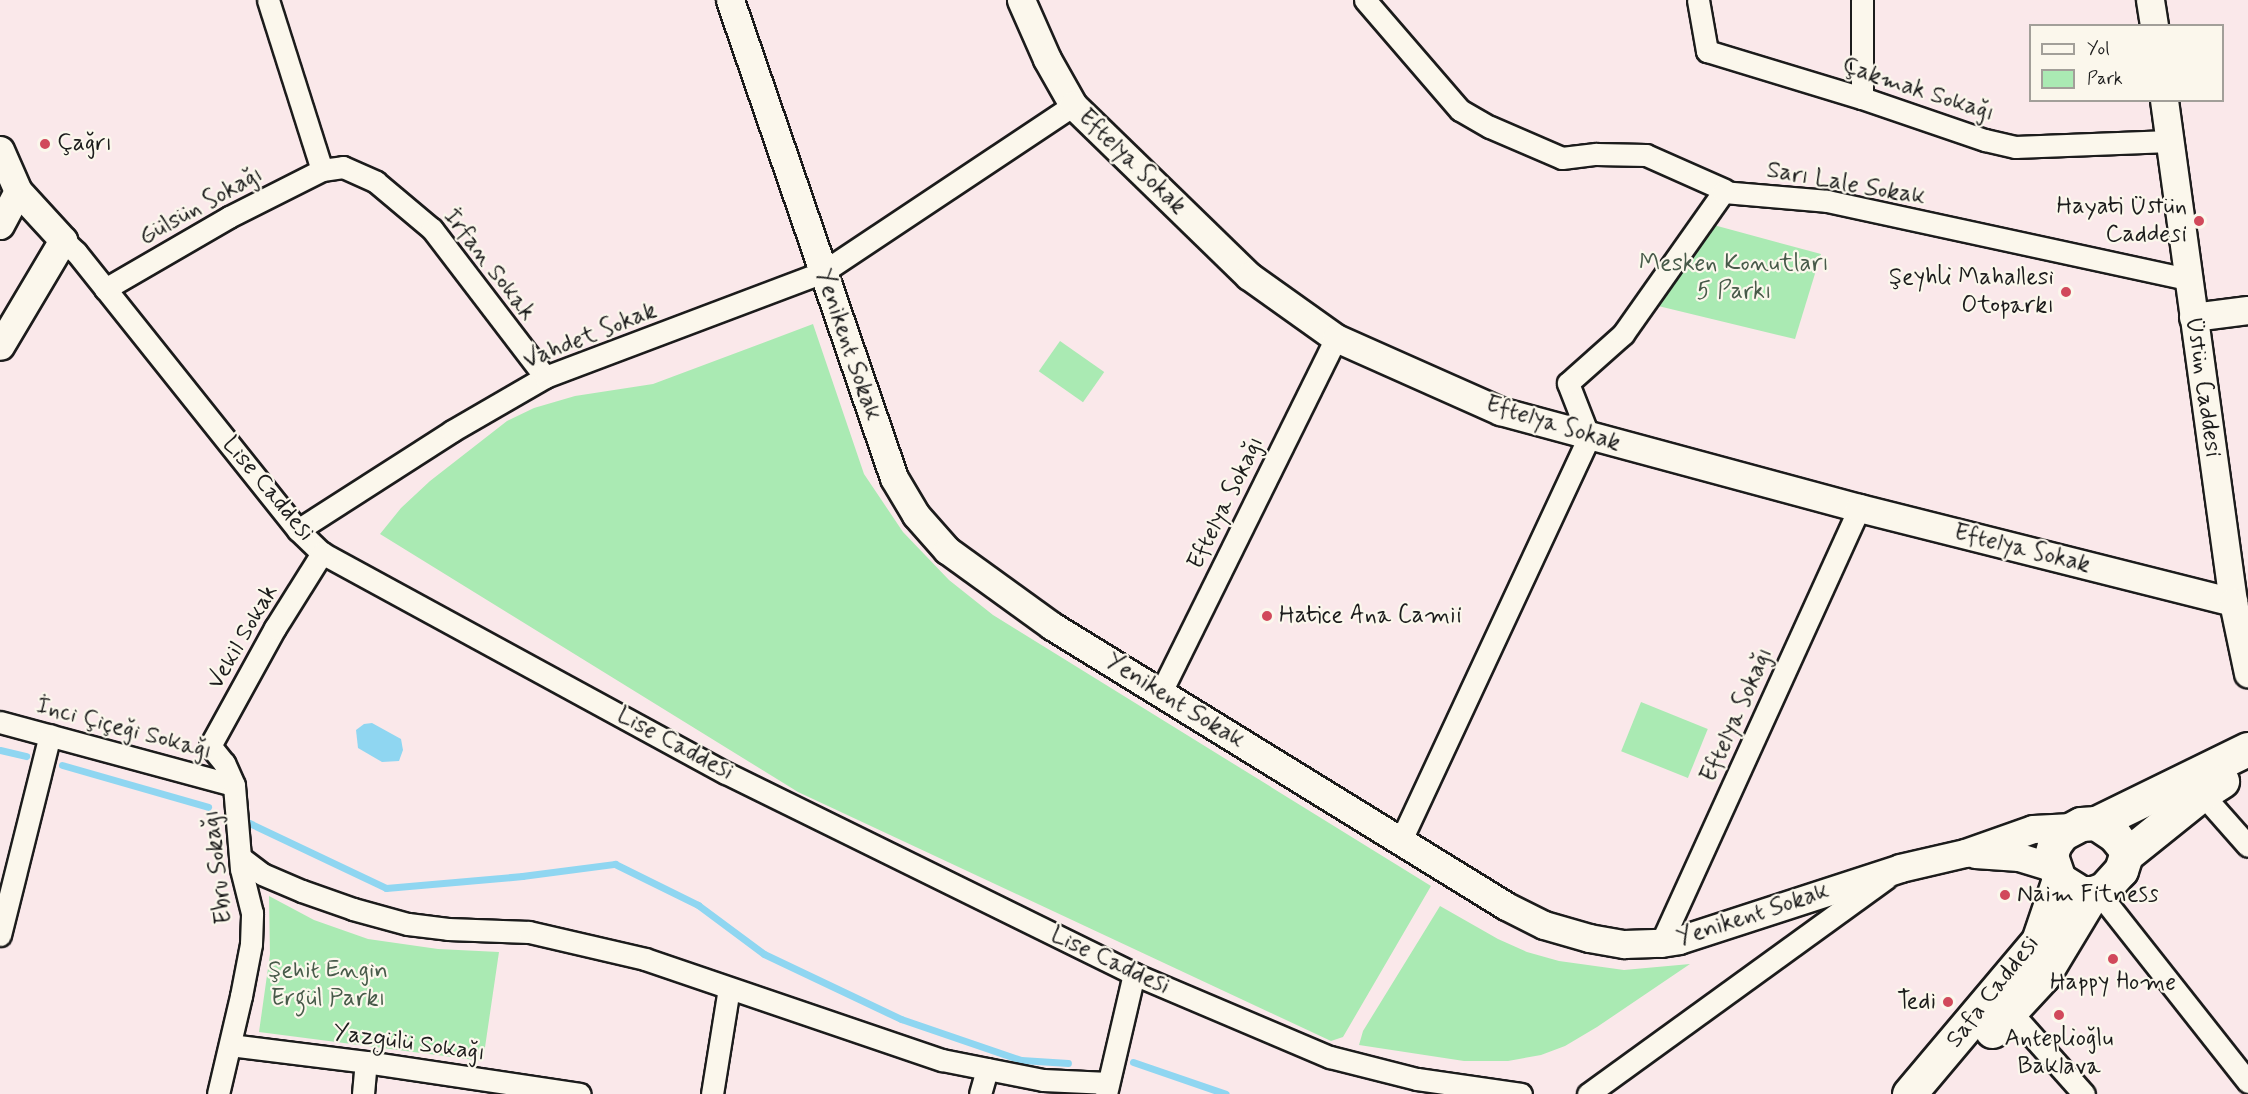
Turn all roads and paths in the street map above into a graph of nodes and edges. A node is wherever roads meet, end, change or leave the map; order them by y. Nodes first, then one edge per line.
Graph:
1 (268, 0) edge
2 (730, 0) edge
3 (1021, 0) edge
4 (1365, 0) edge
5 (1698, 0) edge
6 (1862, 0) edge
7 (2150, 0) edge
8 (2154, 24) edge
9 (1862, 98) junction
10 (2164, 102) edge
11 (1073, 105) junction
12 (2170, 141) junction
13 (0, 150) edge
14 (322, 170) junction
15 (1725, 190) junction
16 (18, 191) junction
17 (0, 225) edge
18 (63, 240) junction
19 (823, 272) junction
20 (2189, 279) junction
21 (105, 289) junction
22 (2248, 309) edge
23 (2193, 317) junction
24 (1336, 338) junction
25 (0, 346) edge
26 (545, 377) junction
27 (1589, 437) junction
28 (1859, 508) junction
29 (298, 530) junction
30 (322, 554) junction
31 (2233, 602) junction
32 (2248, 673) edge
33 (1161, 692) junction
34 (0, 722) edge
35 (50, 735) junction
36 (210, 746) joint
37 (2248, 749) edge
38 (2248, 766) edge
39 (234, 785) junction
40 (2202, 794) junction
41 (2084, 825) junction
42 (1401, 840) junction
43 (2248, 846) edge
44 (1965, 853) junction
45 (2126, 855) junction
46 (241, 858) junction
47 (1900, 868) junction
48 (2056, 874) junction
49 (2095, 893) junction
50 (0, 935) edge
51 (1661, 943) junction
52 (1134, 974) junction
53 (729, 988) junction
54 (2010, 1011) junction
55 (230, 1045) junction
56 (366, 1062) junction
57 (987, 1069) junction
58 (2248, 1082) edge
59 (1107, 1088) edge
60 (1469, 1091) edge
61 (218, 1094) edge
62 (363, 1094) edge
63 (580, 1094) edge
64 (712, 1094) edge
65 (980, 1094) edge
66 (1521, 1094) edge
67 (1588, 1094) edge
68 (1909, 1094) edge
69 (1938, 1094) edge
70 (2084, 1094) edge

1 - 14 street
2 - 19 street, Yenikent Sokak
3 - 11 street, Eftelya Sokak
4 - 15 street, Sarı Lale Sokak
5 - 9 street, Çakmak Sokağı
6 - 9 street
7 - 8 street
9 - 12 street, Çakmak Sokağı
10 - 12 street, Üstün Caddesi
11 - 19 street
11 - 24 street, Eftelya Sokak
12 - 20 street, Üstün Caddesi
13 - 16 street, Lise Caddesi
14 - 21 street, Gülsün Sokağı
14 - 26 street, İrfan Sokak
15 - 20 street, Sarı Lale Sokak
15 - 27 street
16 - 17 street
16 - 18 street, Lise Caddesi
18 - 21 street, Lise Caddesi
18 - 25 street
19 - 26 street, Vahdet Sokak
19 - 33 street, Yenikent Sokak
20 - 23 street, Üstün Caddesi
21 - 29 street, Lise Caddesi
22 - 23 street
23 - 31 street, Üstün Caddesi
24 - 27 street, Eftelya Sokak
24 - 33 street, Eftelya Sokağı
26 - 29 street, Vahdet Sokak
27 - 28 street, Eftelya Sokak
27 - 42 street
28 - 31 street, Eftelya Sokak
28 - 51 street, Eftelya Sokağı
29 - 30 street, Lise Caddesi
30 - 36 street, Vekil Sokak
30 - 52 street, Lise Caddesi
31 - 32 street, Üstün Caddesi
33 - 42 street, Yenikent Sokak
34 - 35 street, İnci Çiçeği Sokağı
35 - 39 street, İnci Çiçeği Sokağı
35 - 50 street
36 - 39 street, Ebru Sokağı
37 - 41 main road
38 - 40 main road
39 - 46 street, Ebru Sokağı
40 - 43 street
40 - 45 main road
41 - 44 street, Yenikent Sokak
41 - 45 main road
41 - 48 main road
42 - 51 street, Yenikent Sokak
44 - 47 street, Yenikent Sokak
44 - 48 street, Yenikent Sokak
45 - 49 main road
46 - 53 street
46 - 55 street, Ebru Sokağı
47 - 51 street, Yenikent Sokak
47 - 67 street
48 - 49 main road
48 - 68 main road, Safa Caddesi
49 - 54 main road, Safa Caddesi
49 - 58 street
52 - 59 street
52 - 60 street, Lise Caddesi
53 - 57 street
53 - 64 street
54 - 69 main road, Safa Caddesi
54 - 70 street
55 - 56 street, Yazgülü Sokağı
55 - 61 street, Ebru Sokağı
56 - 62 street
56 - 63 street, Yazgülü Sokağı
57 - 59 street
57 - 65 street
60 - 66 street, Lise Caddesi

